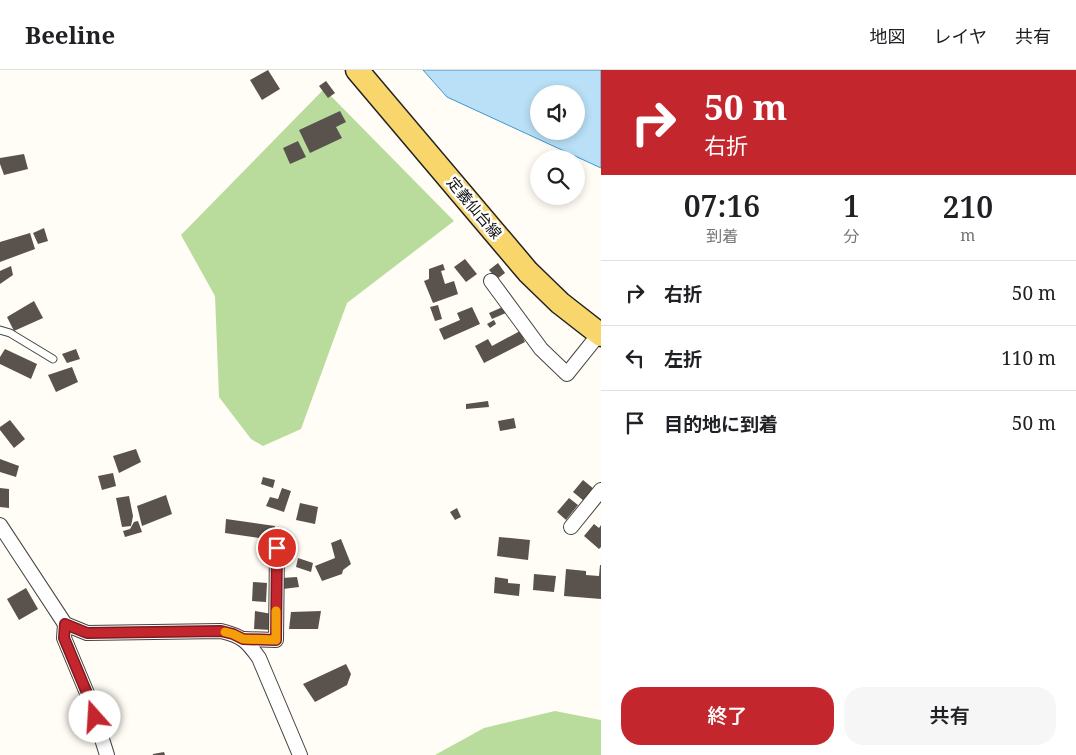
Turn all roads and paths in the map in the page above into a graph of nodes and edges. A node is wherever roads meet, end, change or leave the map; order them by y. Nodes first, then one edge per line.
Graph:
1 (357, 70) edge
2 (491, 281) dead end
3 (0, 330) edge
4 (600, 334) edge
5 (53, 359) dead end
6 (601, 490) edge
7 (0, 525) edge
8 (571, 527) dead end
9 (277, 548) dead end
10 (65, 624) junction
11 (243, 639) junction
12 (107, 755) edge
13 (300, 755) edge

1 - 4 main road, 定義仙台線
2 - 4 street
3 - 5 lane
6 - 8 street
7 - 10 street
9 - 11 street
10 - 11 street
10 - 12 street
11 - 13 street

